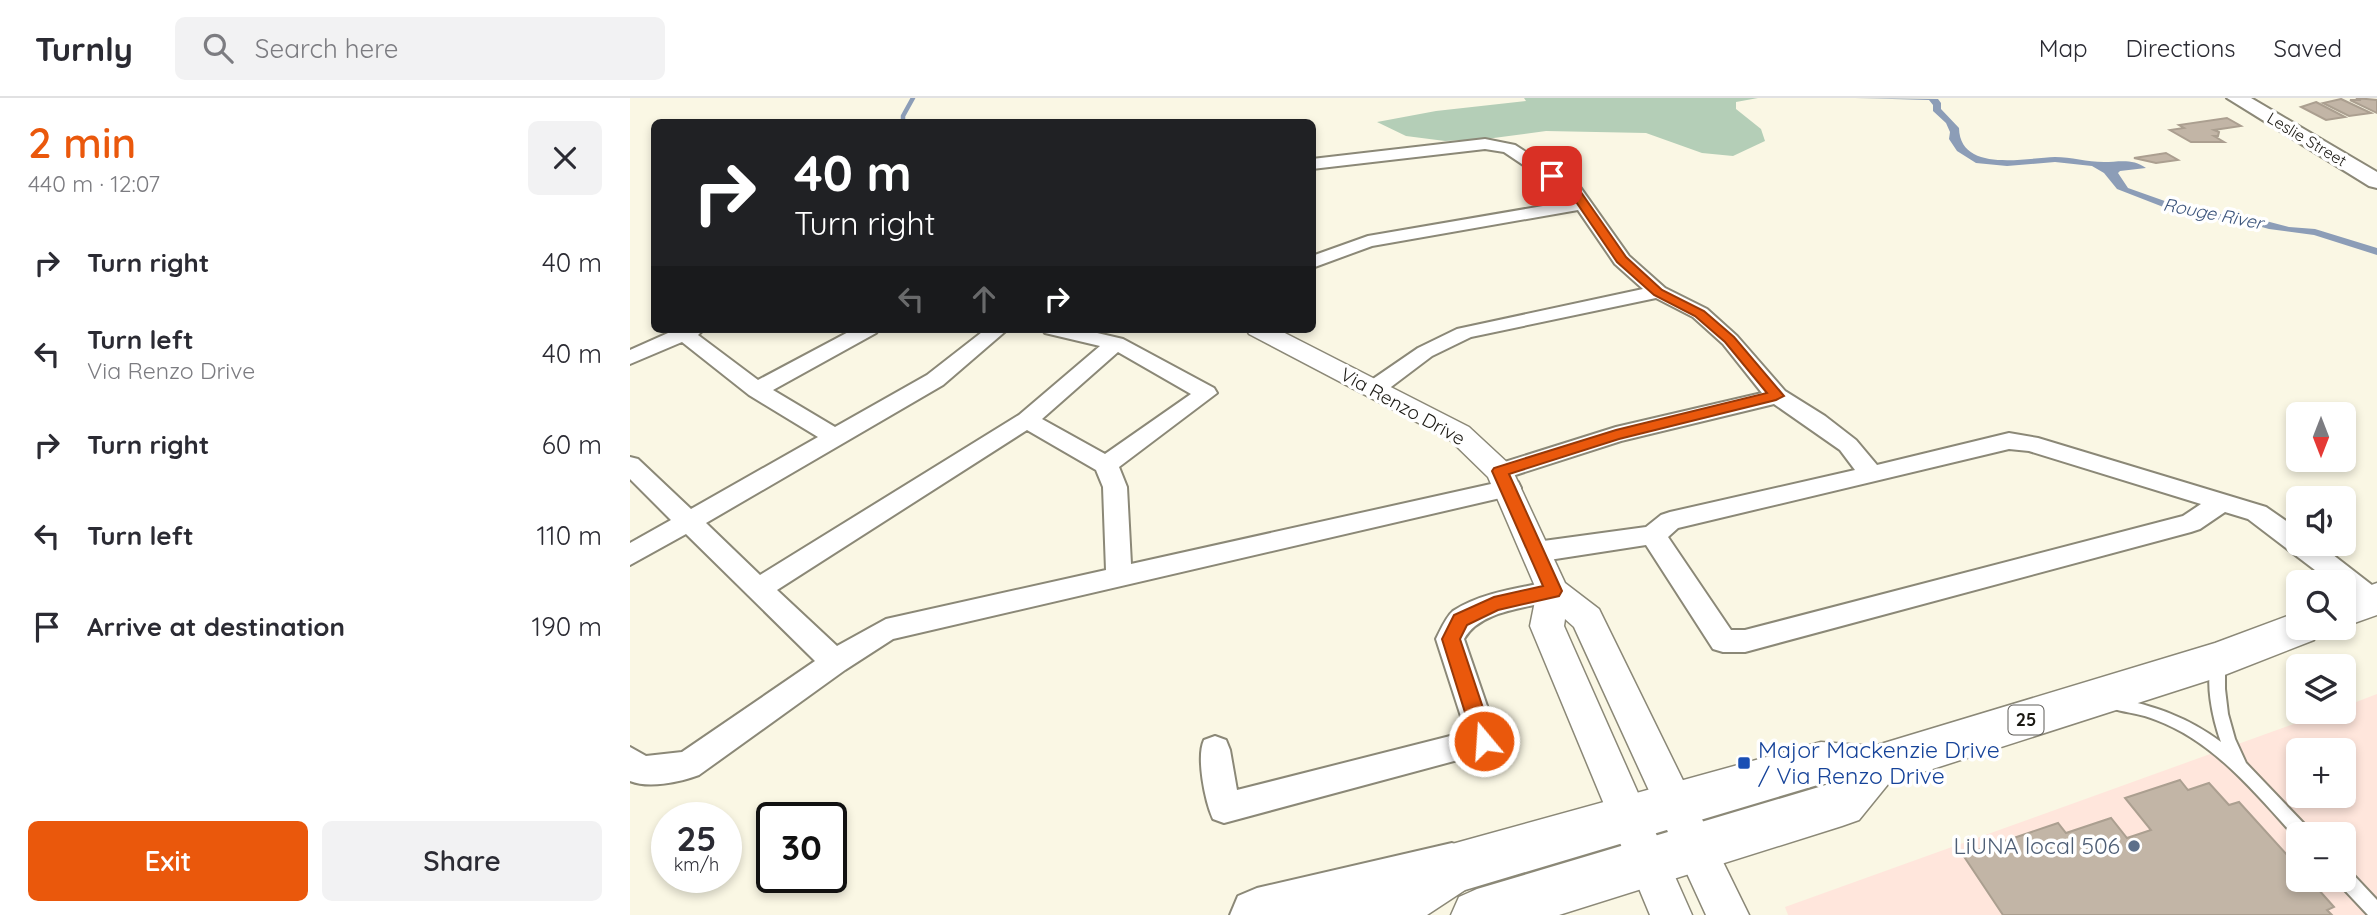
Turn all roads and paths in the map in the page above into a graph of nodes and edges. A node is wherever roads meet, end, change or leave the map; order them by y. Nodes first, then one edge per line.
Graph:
1 (2237, 98) edge
2 (1316, 163) edge
3 (2377, 181) edge
4 (1582, 204) junction
5 (1316, 261) edge
6 (1658, 292) junction
7 (685, 333) edge
8 (691, 333) edge
9 (862, 333) edge
10 (993, 333) edge
11 (1070, 333) edge
12 (1266, 333) edge
13 (1116, 343) junction
14 (630, 358) edge
15 (1375, 388) junction
16 (757, 390) junction
17 (1776, 396) junction
18 (1027, 420) junction
19 (834, 437) junction
20 (1106, 465) junction
21 (630, 466) edge
22 (1872, 474) junction
23 (1504, 480) junction
24 (2221, 502) junction
25 (690, 520) junction
26 (2286, 534) edge
27 (1653, 535) junction
28 (1536, 552) junction
29 (630, 555) edge
30 (2313, 556) edge
31 (1119, 575) junction
32 (758, 589) junction
33 (1553, 591) junction
34 (2364, 603) edge
35 (2286, 633) edge
36 (2218, 659) junction
37 (835, 662) junction
38 (2095, 698) junction
39 (1215, 750) dead end
40 (630, 761) edge
41 (1874, 768) junction
42 (2245, 772) junction
43 (1677, 804) junction
44 (1629, 818) junction
45 (2292, 822) edge
46 (1697, 848) junction
47 (1649, 862) junction
48 (1452, 869) junction
49 (2356, 890) edge
50 (2377, 912) edge
51 (1257, 915) edge
52 (1382, 915) edge
53 (1477, 915) edge
54 (1671, 915) edge
55 (1728, 915) edge

1 - 3 main road, Leslie Street
2 - 4 street
4 - 5 street
4 - 6 street
6 - 15 street
6 - 17 street
7 - 14 street
8 - 16 street
9 - 16 street
10 - 19 street
11 - 13 street
12 - 15 street, Via Renzo Drive
13 - 18 street
13 - 20 street
15 - 23 street, Via Renzo Drive
16 - 19 street
17 - 22 street
17 - 23 street
18 - 20 street
18 - 32 street
19 - 25 street
20 - 31 street
21 - 25 street
22 - 24 street
22 - 27 street
23 - 28 street, Via Renzo Drive
23 - 31 street
24 - 26 street
24 - 27 street
25 - 29 street
25 - 32 street
27 - 28 street
28 - 33 street, Via Renzo Drive
30 - 34 street
31 - 37 street
32 - 37 street
33 - 39 street
33 - 43 street, Via Renzo Drive
33 - 44 street
35 - 36 main road, 25
36 - 38 main road, 25
36 - 42 lane
37 - 40 street
38 - 41 main road, 25
38 - 42 lane
41 - 43 main road, 25
41 - 46 main road
42 - 45 lane
43 - 44 main road, 25
43 - 46 street, Via Renzo Drive
44 - 47 street
44 - 48 main road, 25
46 - 47 main road
46 - 55 street, Via Renzo Drive
47 - 53 main road
47 - 54 street
48 - 51 highway
48 - 52 main road, 25
49 - 50 lane

